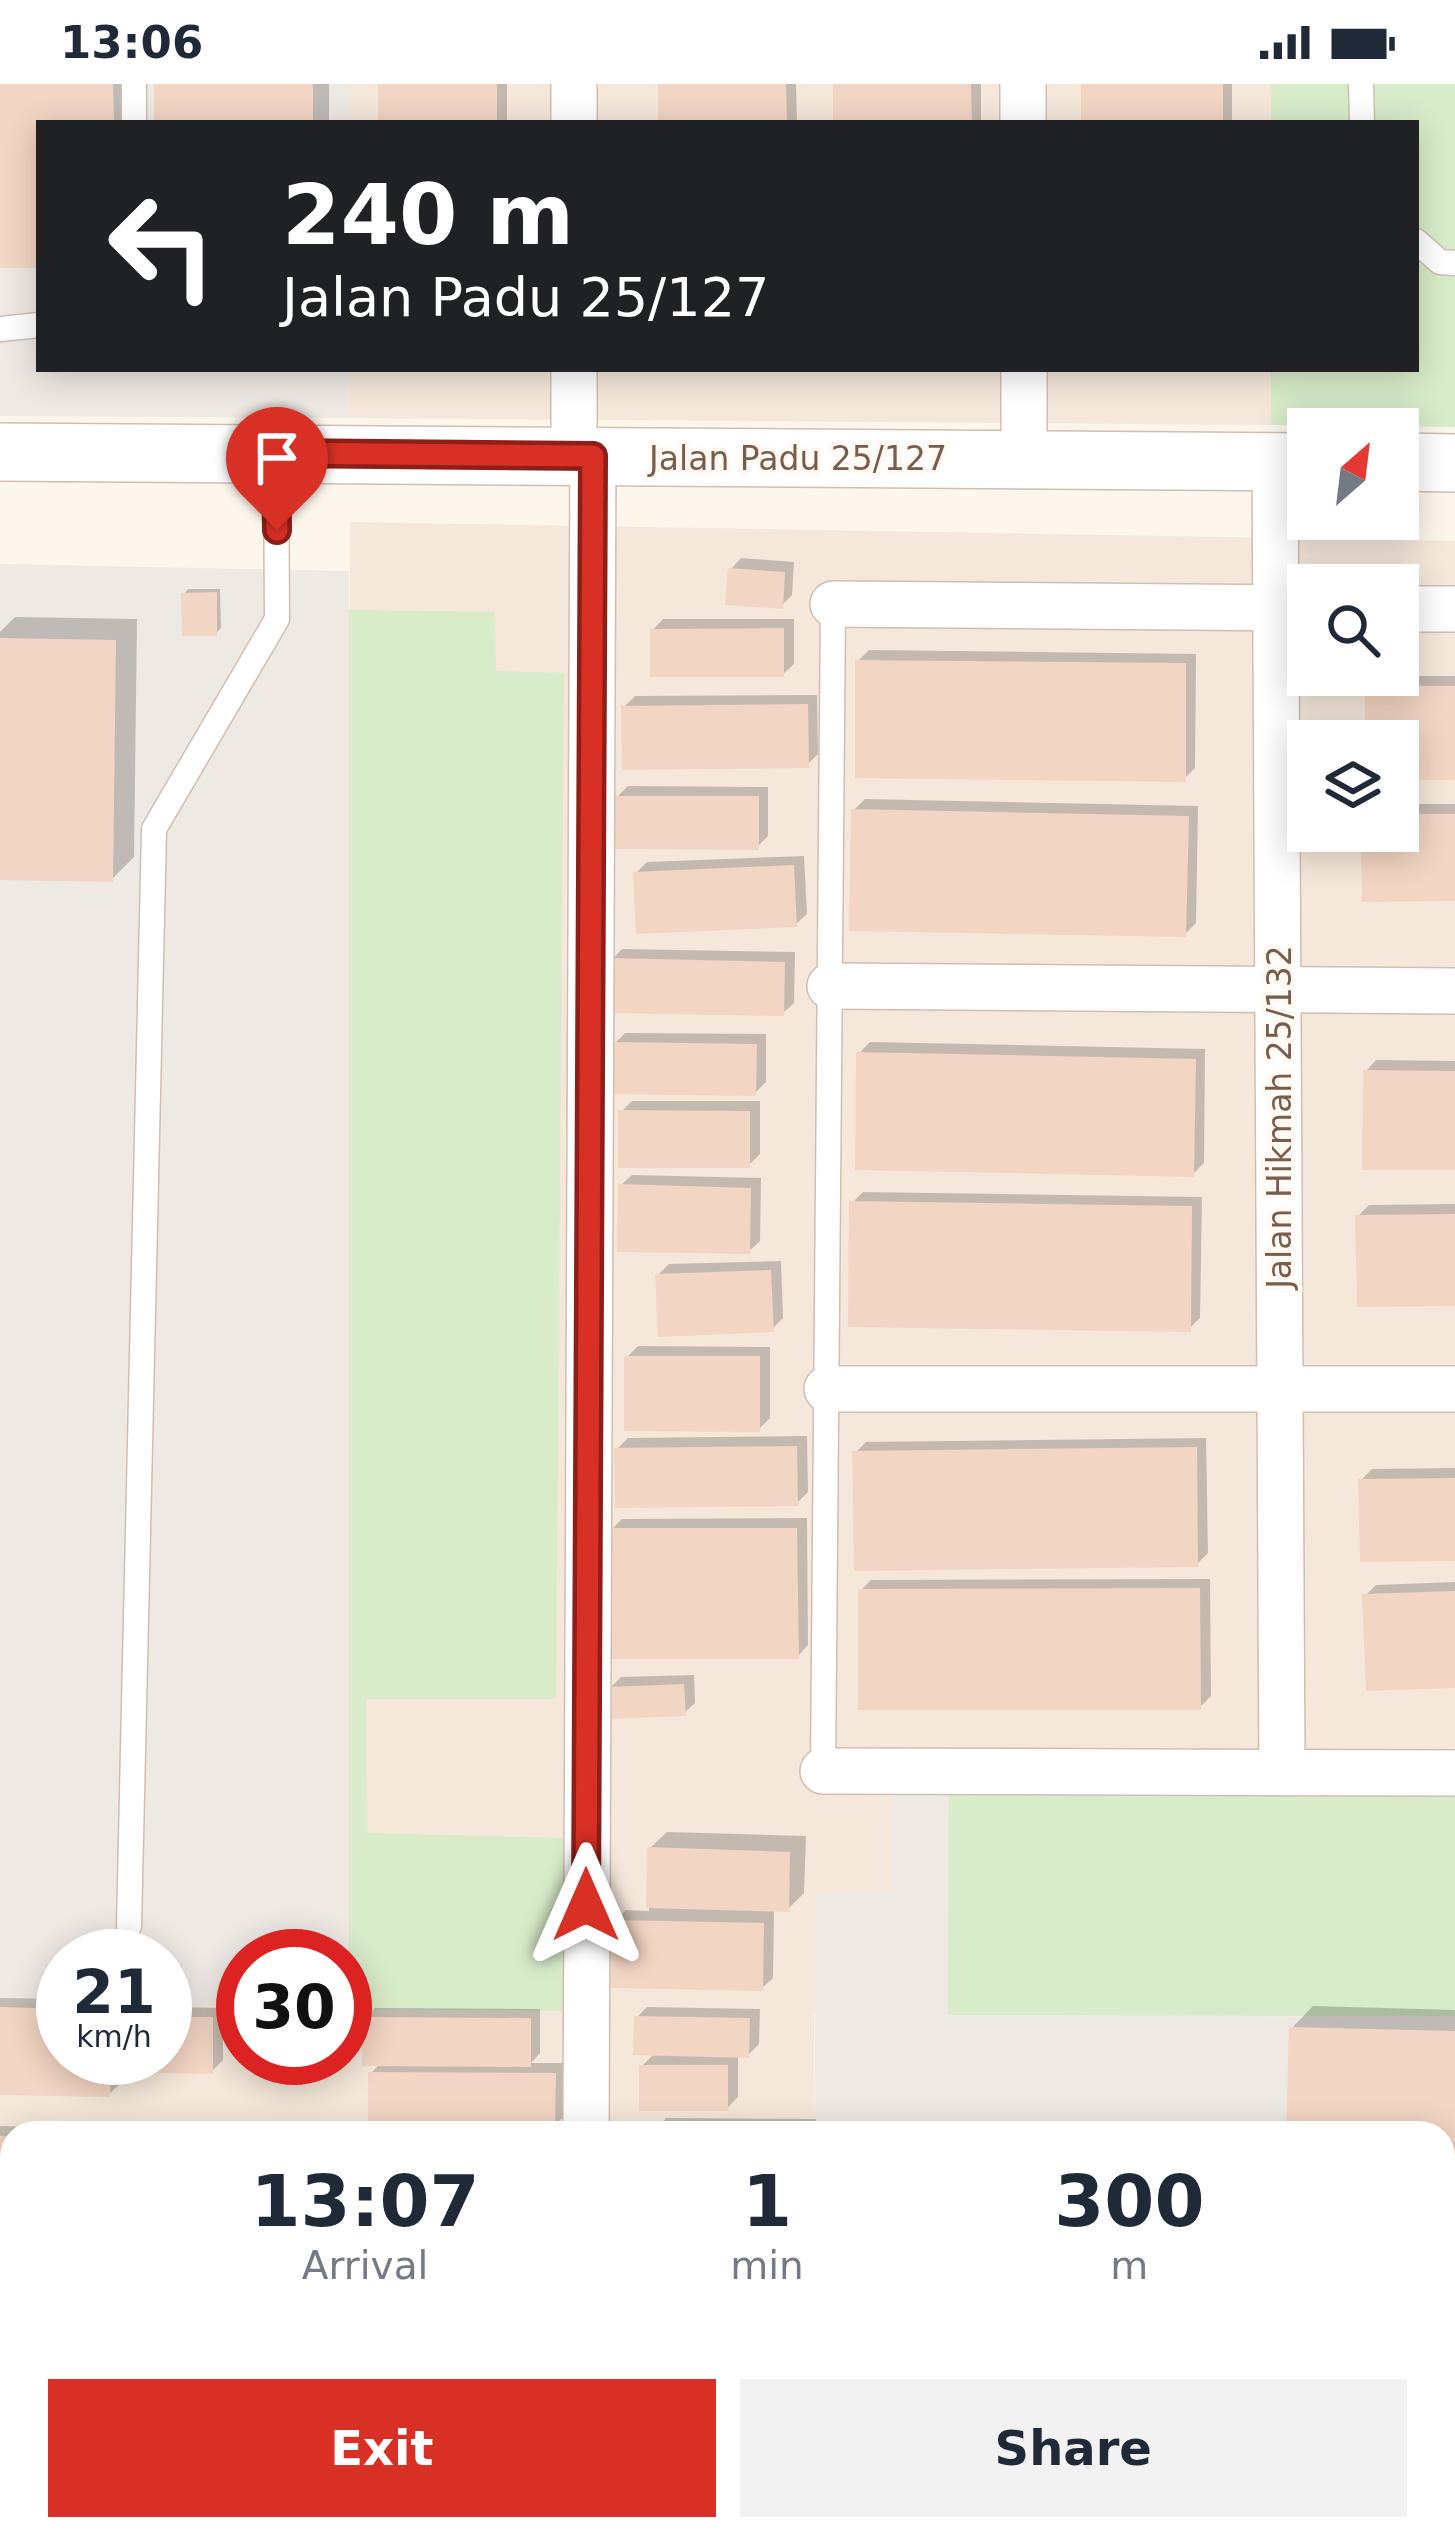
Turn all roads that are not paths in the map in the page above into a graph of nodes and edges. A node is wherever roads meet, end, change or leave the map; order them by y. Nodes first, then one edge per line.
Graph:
1 (134, 84) edge
2 (574, 84) edge
3 (1023, 84) edge
4 (1361, 84) edge
5 (134, 120) edge
6 (574, 120) edge
7 (1023, 120) edge
8 (1362, 120) edge
9 (1419, 244) edge
10 (1455, 263) edge
11 (36, 325) edge
12 (0, 329) edge
13 (574, 372) edge
14 (1024, 372) edge
15 (0, 452) edge
16 (276, 453) junction
17 (584, 456) junction
18 (1024, 459) junction
19 (1287, 462) edge
20 (1419, 462) edge
21 (1455, 463) edge
22 (833, 604) joint
23 (1287, 608) edge
24 (1419, 609) edge
25 (1455, 609) edge
26 (1289, 696) edge
27 (830, 986) junction
28 (1278, 987) junction
29 (1455, 991) edge
30 (826, 1389) junction
31 (1280, 1389) junction
32 (1455, 1389) edge
33 (823, 1771) joint
34 (1282, 1772) junction
35 (1455, 1773) edge
36 (130, 1926) dead end
37 (586, 2121) edge

1 - 5 lane
2 - 6 street
3 - 7 street
4 - 8 lane
9 - 10 lane
11 - 12 lane
13 - 17 street
14 - 18 street
15 - 16 street, Jalan Padu 25/127
16 - 17 street, Jalan Padu 25/127
16 - 36 lane
17 - 18 street, Jalan Padu 25/127
17 - 37 street
18 - 19 street, Jalan Padu 25/127
20 - 21 street
22 - 23 street
22 - 27 lane
24 - 25 street
26 - 28 street, Jalan Hikmah 25/132
27 - 28 street
27 - 30 lane
28 - 29 street
28 - 31 street, Jalan Hikmah 25/132
30 - 31 street
30 - 33 lane
31 - 32 street
31 - 34 street, Jalan Hikmah 25/132
33 - 34 street
34 - 35 street

